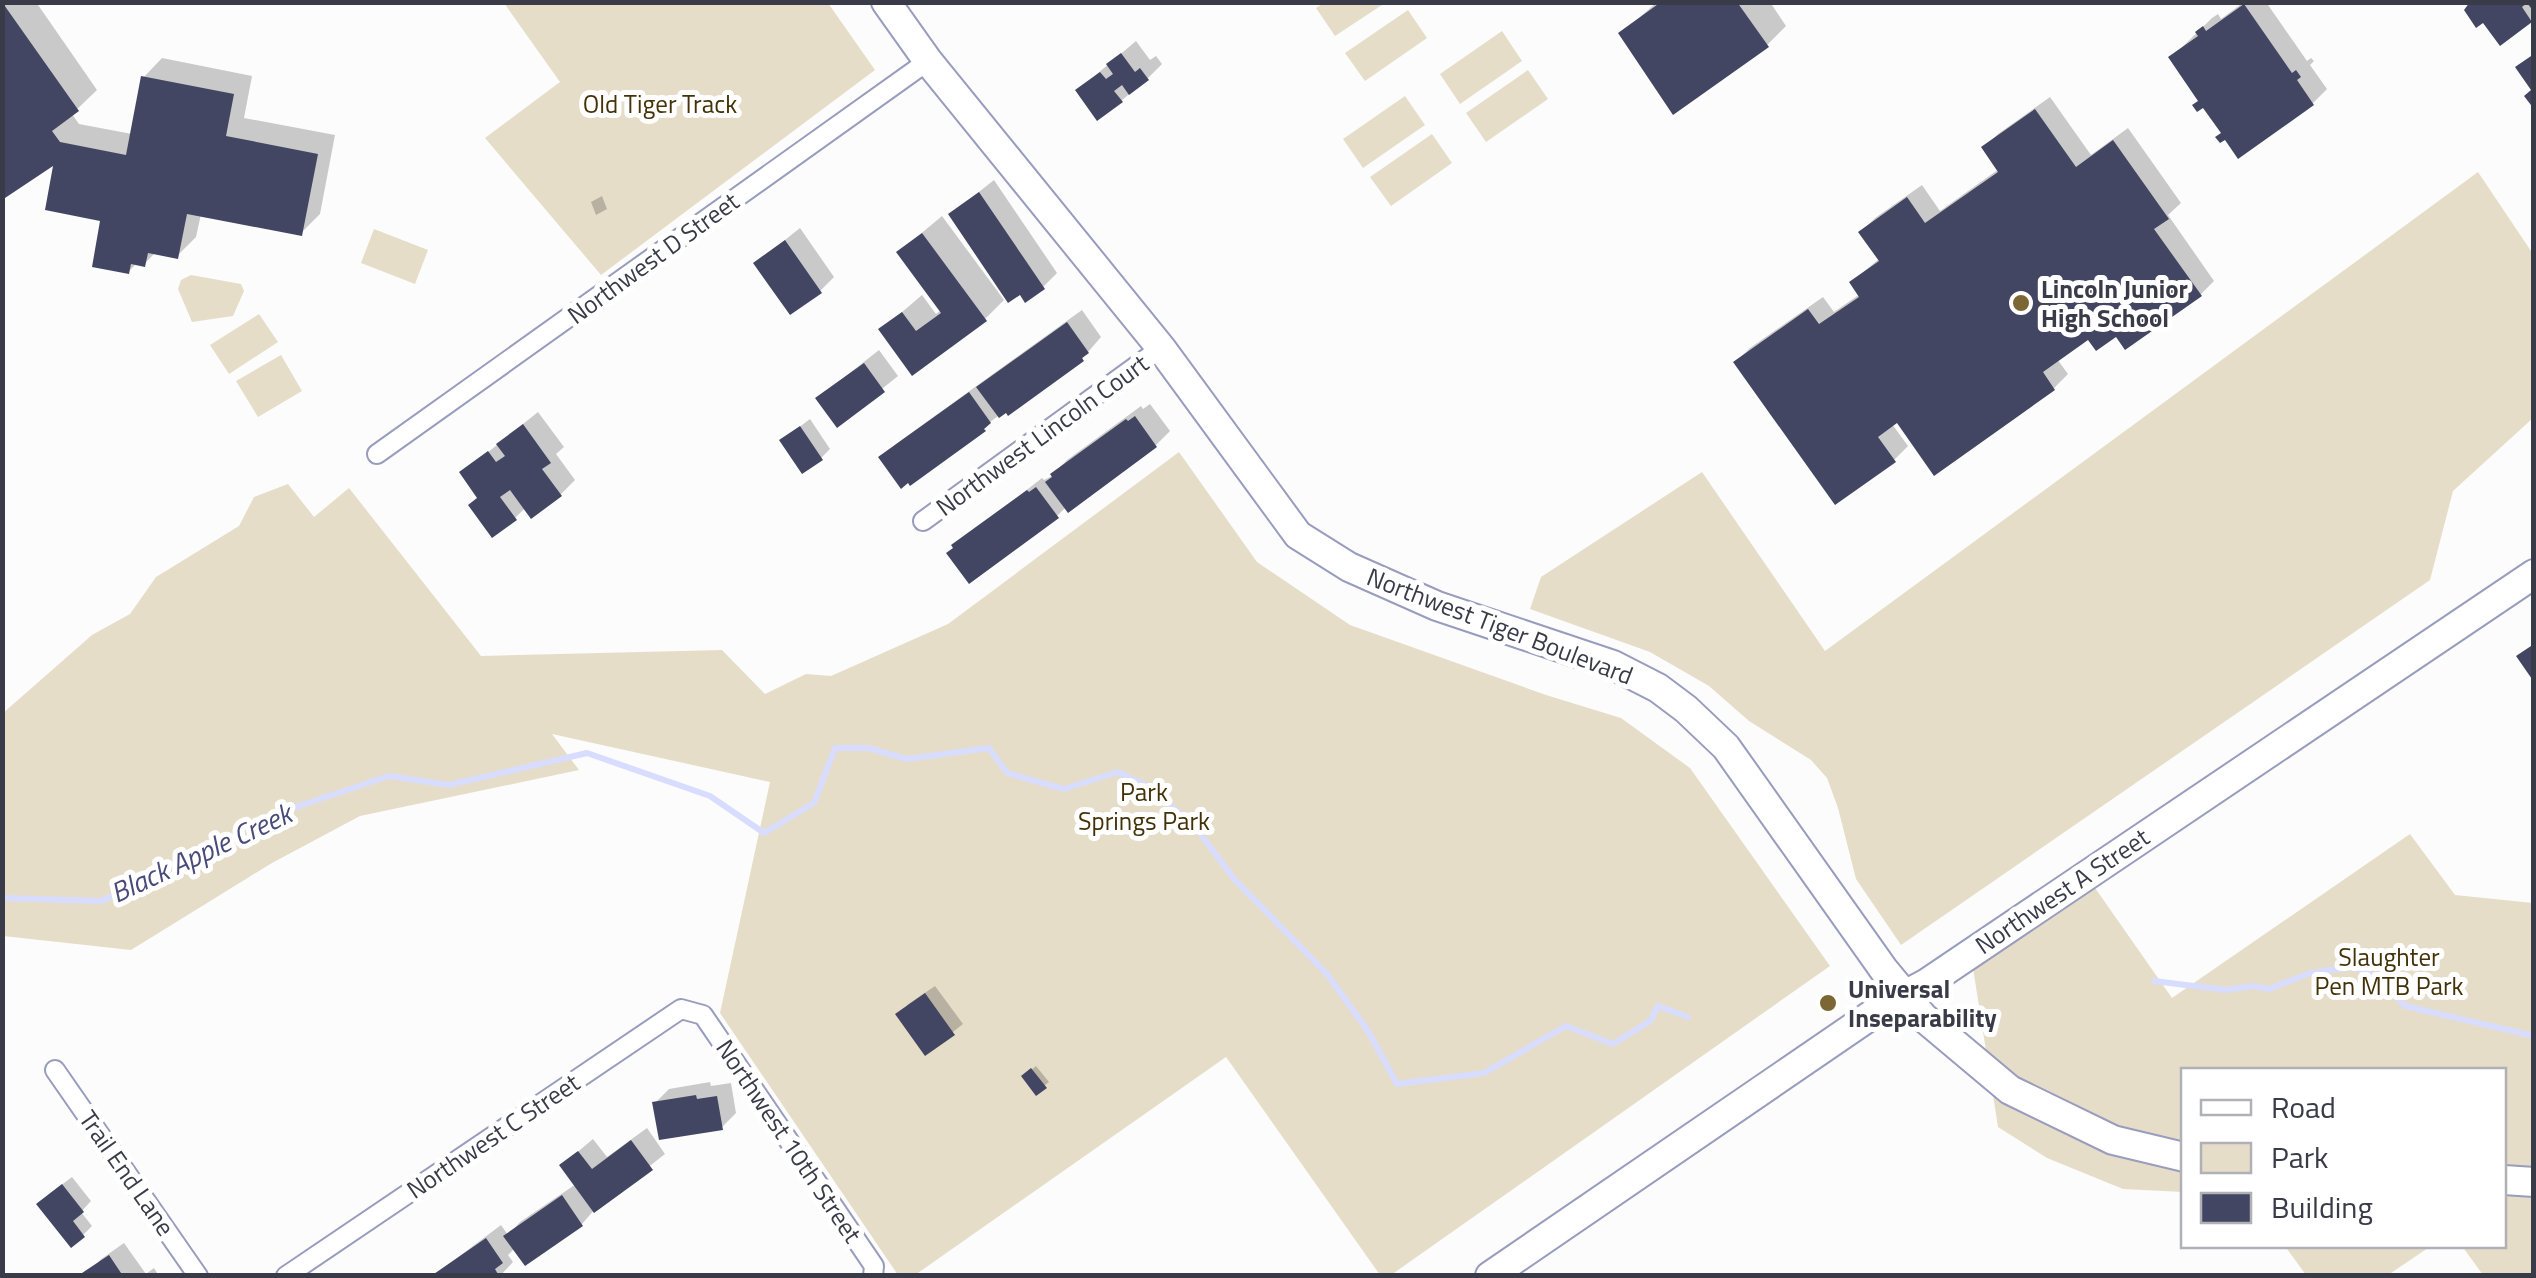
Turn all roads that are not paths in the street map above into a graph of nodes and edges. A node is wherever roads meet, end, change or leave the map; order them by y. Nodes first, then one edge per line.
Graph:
1 (886, 2) edge
2 (928, 61) junction
3 (1161, 348) junction
4 (377, 454) dead end
5 (923, 521) dead end
6 (2534, 574) edge
7 (1904, 996) junction
8 (703, 1015) joint
9 (55, 1070) dead end
10 (2181, 1156) edge
11 (2506, 1180) edge
12 (2534, 1182) edge
13 (874, 1271) edge
14 (198, 1276) edge
15 (286, 1276) edge
16 (1490, 1276) edge

1 - 2 street, Northwest Tiger Boulevard
2 - 3 street, Northwest Tiger Boulevard
2 - 4 street, Northwest D Street
3 - 5 street, Northwest Lincoln Court
3 - 7 street, Northwest Tiger Boulevard
6 - 7 street, Northwest A Street
7 - 10 street, Northwest Tiger Boulevard
7 - 16 street, Northwest A Street
8 - 13 street, Northwest 10th Street
8 - 15 street, Northwest C Street
9 - 14 street, Trail End Lane
11 - 12 street

